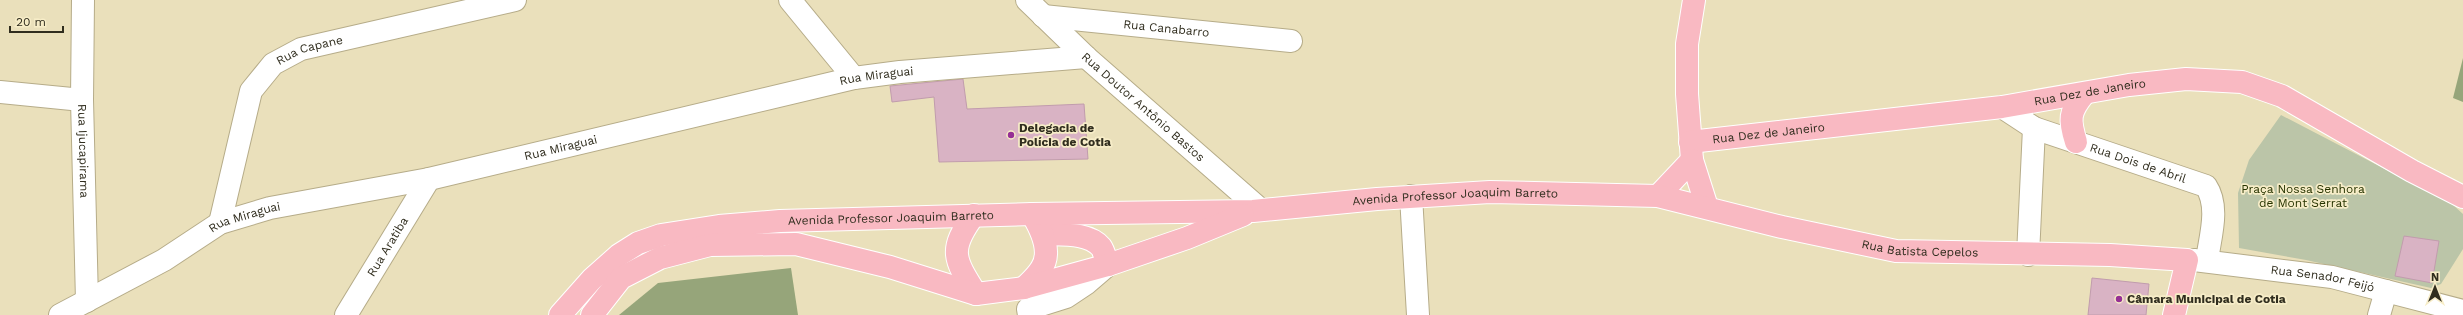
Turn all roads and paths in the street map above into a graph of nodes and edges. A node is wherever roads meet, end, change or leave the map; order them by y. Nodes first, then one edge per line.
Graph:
1 (83, 0) edge
2 (514, 0) edge
3 (790, 0) edge
4 (1027, 0) edge
5 (1694, 0) edge
6 (1043, 16) junction
7 (1291, 41) dead end
8 (1086, 57) junction
9 (854, 78) junction
10 (0, 92) edge
11 (2084, 94) junction
12 (82, 100) junction
13 (2002, 107) junction
14 (2034, 128) junction
15 (2076, 142) junction
16 (1691, 151) junction
17 (429, 179) junction
18 (1411, 196) junction
19 (1658, 196) junction
20 (2463, 197) edge
21 (1707, 207) junction
22 (1257, 211) junction
23 (1032, 214) junction
24 (974, 216) junction
25 (220, 223) junction
26 (1043, 234) junction
27 (2028, 255) junction
28 (2197, 260) junction
29 (1108, 265) junction
30 (1024, 288) junction
31 (2386, 290) junction
32 (976, 294) junction
33 (88, 301) junction
34 (2460, 306) edge
35 (60, 315) edge
36 (346, 315) edge
37 (560, 315) edge
38 (592, 315) edge
39 (1029, 315) edge
40 (1418, 315) edge
41 (2174, 315) edge
42 (2379, 315) edge

1 - 12 street, Rua Ijucapirama
2 - 25 street, Rua Capane
3 - 9 street
4 - 6 street, Rua Doutor Antônio Bastos
5 - 16 main road
6 - 7 street, Rua Canabarro
6 - 8 street, Rua Doutor Antônio Bastos
8 - 9 street, Rua Miraguai
8 - 22 street, Rua Doutor Antônio Bastos
9 - 17 street, Rua Miraguai
10 - 12 street
11 - 13 main road, Rua Dez de Janeiro
11 - 15 main road
11 - 20 main road, Rua Dez de Janeiro
12 - 33 street, Rua Ijucapirama
13 - 14 street, Rua Dois de Abril
13 - 16 main road, Rua Dez de Janeiro
14 - 15 street, Rua Dois de Abril
14 - 27 street
15 - 28 street, Rua Dois de Abril
16 - 19 main road
16 - 21 main road
17 - 25 street, Rua Miraguai
17 - 36 street, Rua Aratiba
18 - 19 main road, Avenida Professor Joaquim Barreto
18 - 22 main road, Avenida Professor Joaquim Barreto
18 - 40 street
19 - 21 main road, Rua Batista Cepelos
21 - 27 main road, Rua Batista Cepelos
22 - 23 main road, Avenida Professor Joaquim Barreto
22 - 29 main road, Avenida Professor Joaquim Barreto
23 - 24 main road, Avenida Professor Joaquim Barreto
23 - 26 main road
24 - 32 main road
24 - 37 main road, Avenida Professor Joaquim Barreto
25 - 33 street, Rua Miraguai
26 - 29 main road
26 - 30 main road
27 - 28 main road, Rua Batista Cepelos
28 - 31 street, Rua Senador Feijó
28 - 41 main road
29 - 30 main road, Avenida Professor Joaquim Barreto
29 - 39 street
30 - 32 main road, Avenida Professor Joaquim Barreto
31 - 34 street, Rua Senador Feijó
31 - 42 street
32 - 38 main road, Avenida Professor Joaquim Barreto
33 - 35 street, Rua Miraguai

